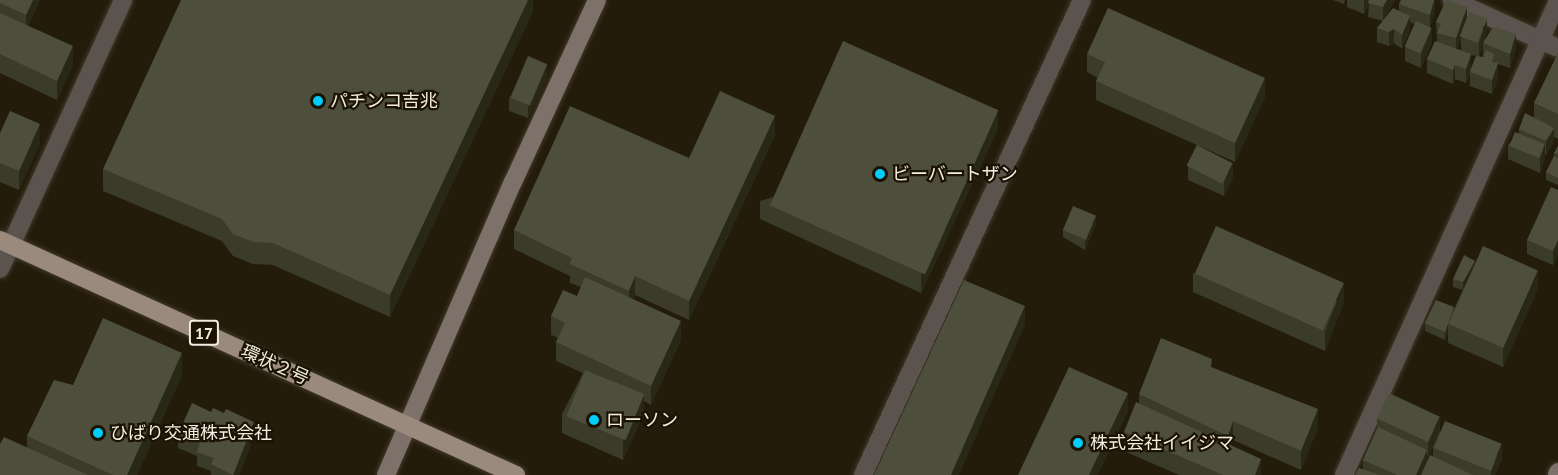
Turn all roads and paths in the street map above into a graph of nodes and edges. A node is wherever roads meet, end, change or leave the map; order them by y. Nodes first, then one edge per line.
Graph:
1 (123, 0) edge
2 (597, 0) edge
3 (1082, 0) edge
4 (1452, 0) edge
5 (1558, 1) edge
6 (1540, 40) junction
7 (1558, 48) edge
8 (5, 243) edge
9 (0, 269) edge
10 (408, 425) junction
11 (386, 475) edge
12 (516, 475) edge
13 (863, 475) edge
14 (1344, 475) edge

1 - 8 street
2 - 10 street
3 - 13 street
4 - 6 street
5 - 6 street
6 - 7 street
6 - 14 street
8 - 9 street
8 - 10 main road, 環状２号 / 17
10 - 11 street
10 - 12 main road, 環状２号 / 17

